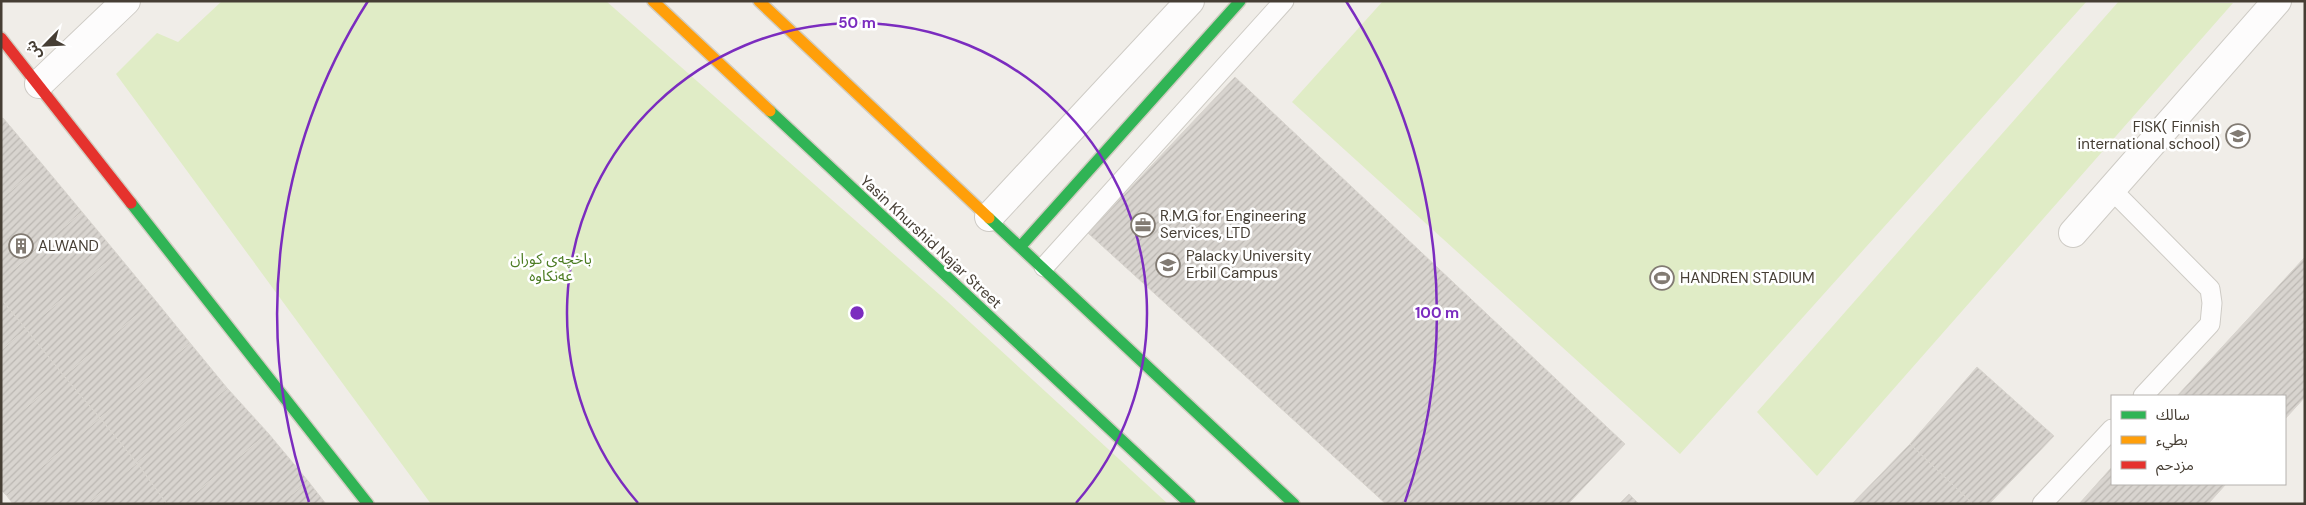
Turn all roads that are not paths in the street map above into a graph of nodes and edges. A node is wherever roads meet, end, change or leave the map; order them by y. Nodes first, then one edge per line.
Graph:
1 (126, 1) edge
2 (653, 1) edge
3 (759, 1) edge
4 (1190, 1) edge
5 (1240, 1) edge
6 (1284, 1) edge
7 (2277, 1) edge
8 (1, 38) edge
9 (39, 84) junction
10 (2111, 189) junction
11 (989, 217) junction
12 (2073, 233) dead end
13 (1021, 246) junction
14 (1044, 267) junction
15 (2144, 395) edge
16 (2111, 430) edge
17 (368, 504) edge
18 (1190, 504) edge
19 (1294, 504) edge
20 (2042, 504) edge

1 - 9 street
2 - 18 street, Yasin Khurshid Najar Street
3 - 11 street
4 - 11 street
5 - 13 street
6 - 14 lane
7 - 10 street
8 - 9 street
9 - 17 street
10 - 12 street
10 - 15 lane
11 - 13 street
13 - 14 street
14 - 19 street
16 - 20 lane

